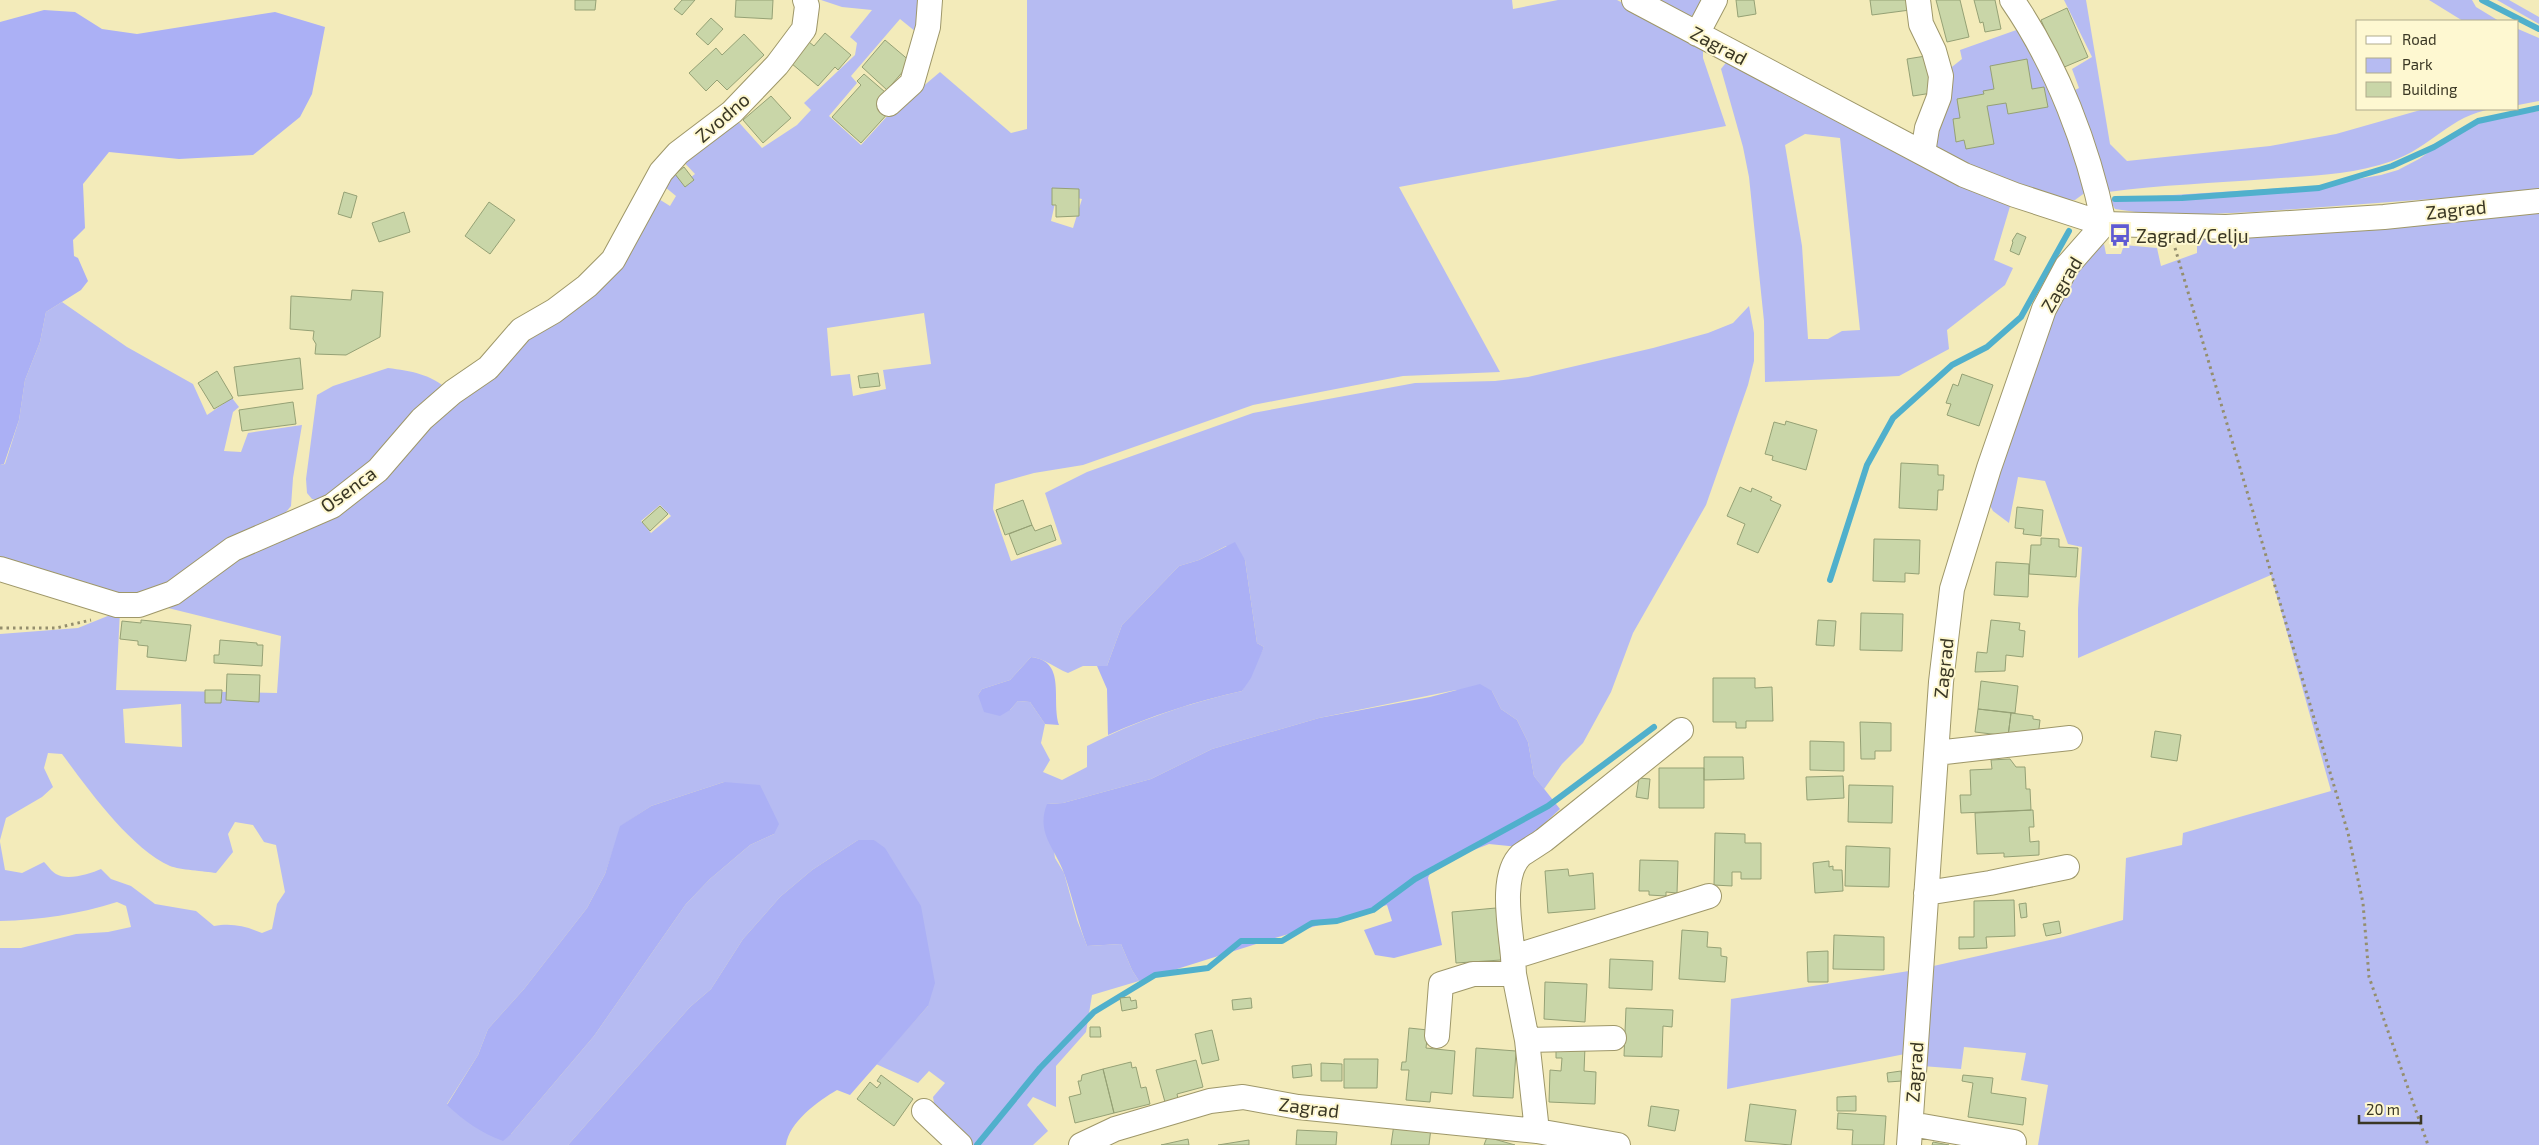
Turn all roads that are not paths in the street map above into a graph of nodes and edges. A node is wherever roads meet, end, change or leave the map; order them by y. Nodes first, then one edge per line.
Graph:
1 (805, 0) edge
2 (930, 0) edge
3 (1634, 0) edge
4 (1715, 0) edge
5 (1918, 0) edge
6 (2012, 0) edge
7 (1698, 34) junction
8 (889, 104) dead end
9 (1922, 153) junction
10 (2539, 201) edge
11 (2104, 224) junction
12 (629, 232) joint
13 (0, 568) edge
14 (1681, 730) dead end
15 (2070, 738) dead end
16 (1936, 753) junction
17 (2067, 867) dead end
18 (1926, 893) junction
19 (1709, 896) dead end
20 (1514, 966) junction
21 (1436, 1036) dead end
22 (1614, 1038) dead end
23 (1527, 1040) junction
24 (924, 1111) dead end
25 (1537, 1131) junction
26 (1910, 1135) edge
27 (1578, 1142) edge
28 (2014, 1142) dead end
29 (1085, 1144) edge
30 (960, 1145) edge
31 (1618, 1145) edge

1 - 12 street, Zvodno
2 - 8 street
3 - 7 street, Zagrad
4 - 7 street
5 - 9 street
6 - 11 street
7 - 9 street, Zagrad
9 - 11 street, Zagrad
10 - 11 street, Zagrad
11 - 16 street, Zagrad
12 - 13 street, Osenca
14 - 20 street
15 - 16 street
16 - 18 street, Zagrad
17 - 18 street
18 - 26 street, Zagrad
19 - 20 street
20 - 21 street
20 - 23 street
22 - 23 street
23 - 25 street
24 - 30 street
25 - 27 street, Zagrad
25 - 29 street, Zagrad
26 - 28 street
27 - 31 street, Zagrad

